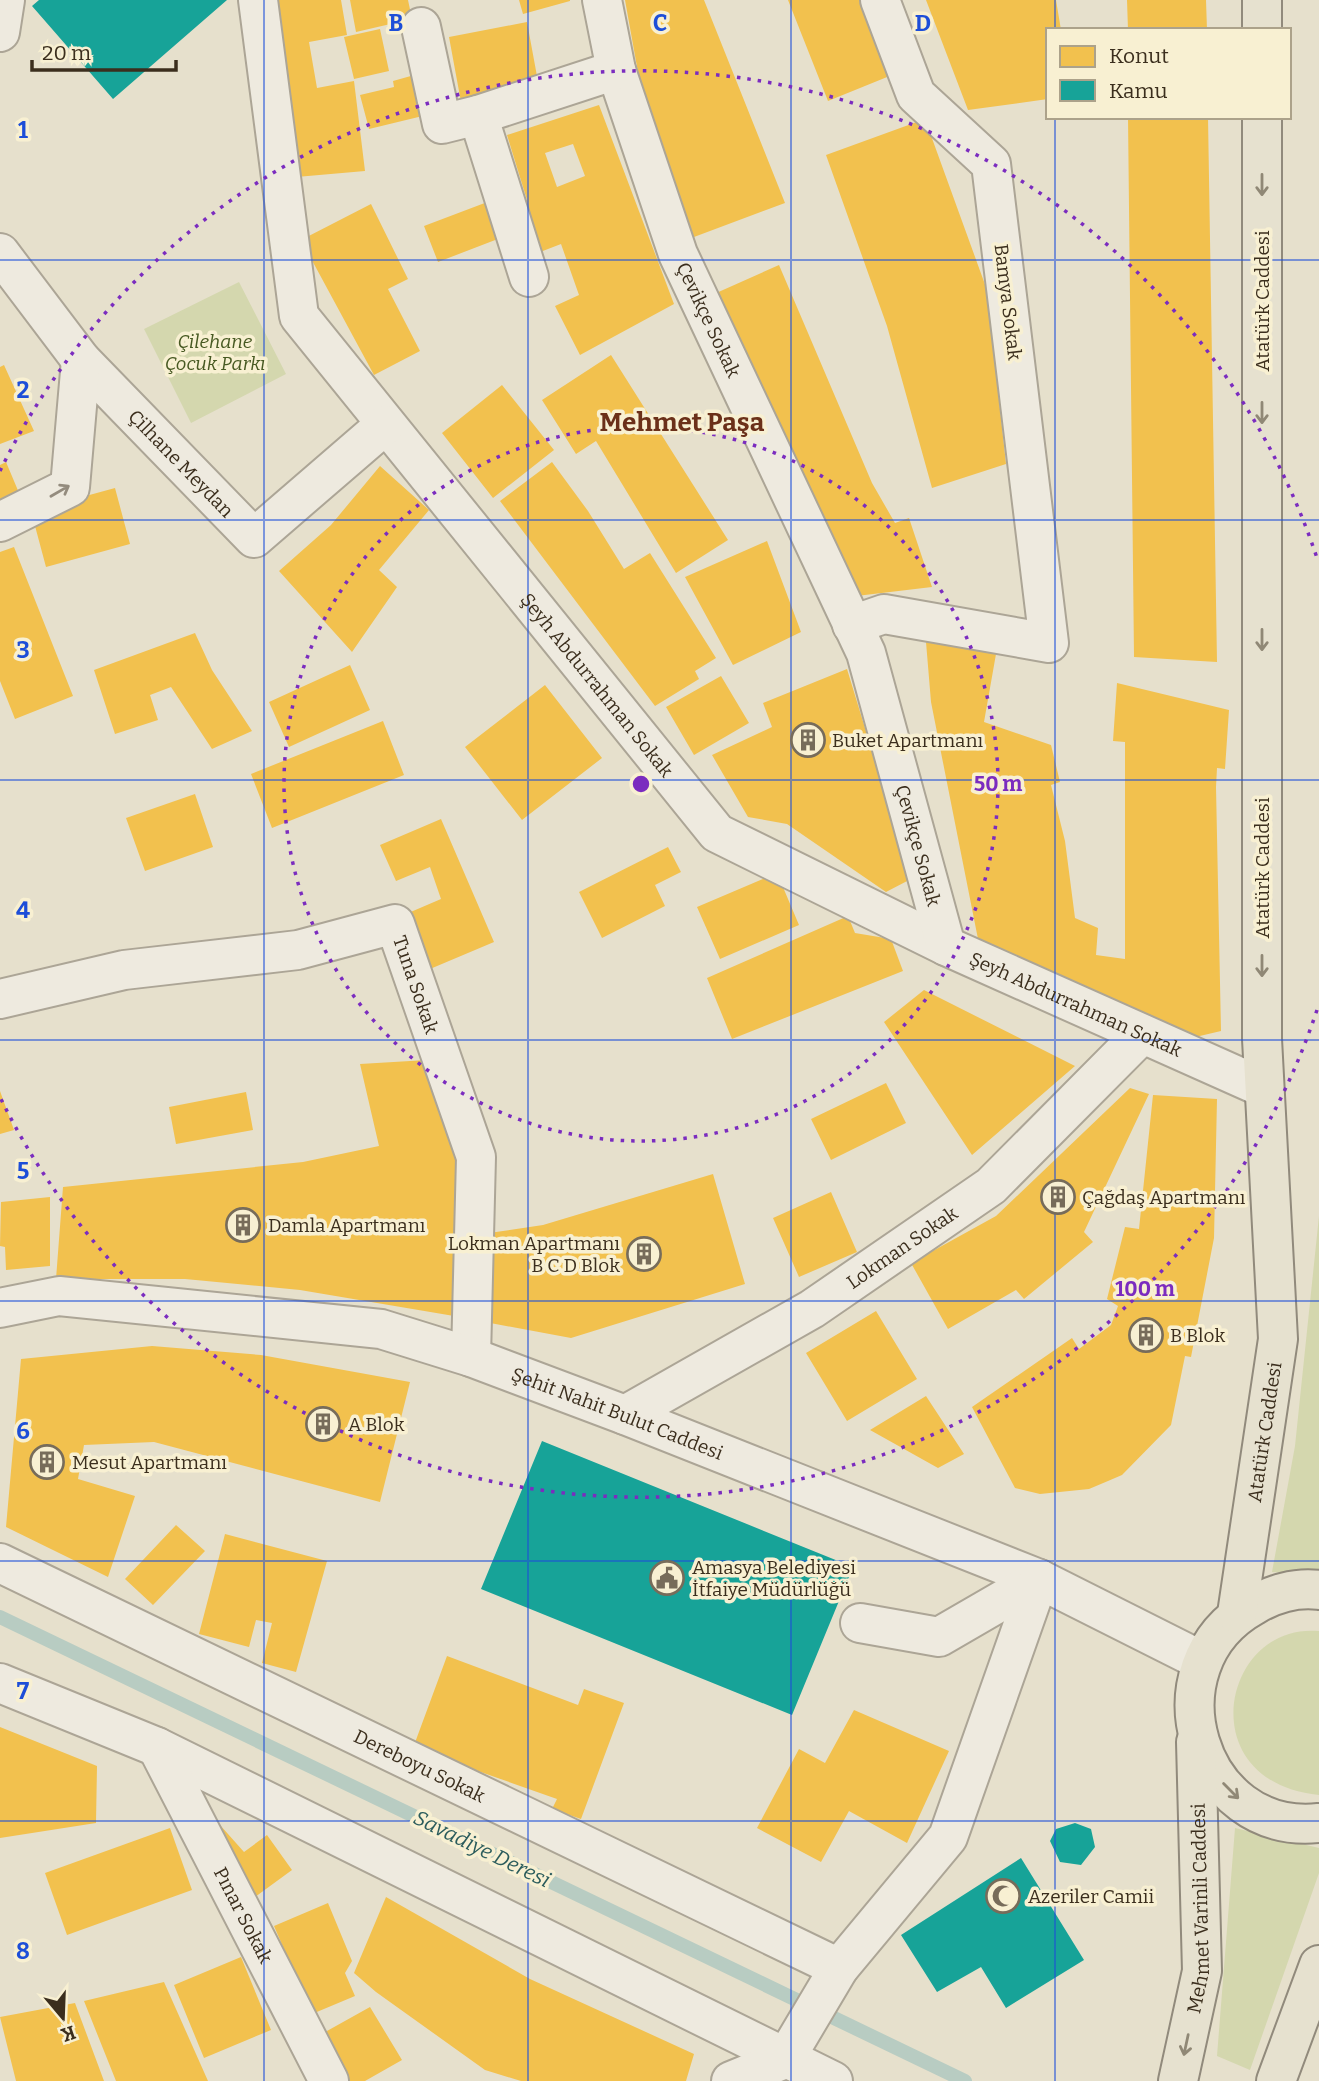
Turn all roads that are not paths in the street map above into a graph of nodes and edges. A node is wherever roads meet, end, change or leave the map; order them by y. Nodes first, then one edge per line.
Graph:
1 (5, 0) edge
2 (258, 0) edge
3 (602, 0) edge
4 (880, 0) edge
5 (1262, 0) edge
6 (421, 27) dead end
7 (1262, 28) edge
8 (0, 32) edge
9 (616, 70) junction
10 (478, 115) junction
11 (1262, 119) edge
12 (0, 253) edge
13 (529, 277) dead end
14 (81, 360) junction
15 (395, 436) junction
16 (0, 522) edge
17 (852, 625) junction
18 (946, 946) junction
19 (0, 999) edge
20 (1142, 1034) junction
21 (1264, 1088) junction
22 (0, 1308) edge
23 (471, 1357) junction
24 (625, 1416) junction
25 (0, 1563) edge
26 (1039, 1579) junction
27 (1319, 1590) edge
28 (1237, 1614) junction
29 (860, 1623) dead end
30 (1202, 1661) junction
31 (0, 1683) edge
32 (1196, 1733) junction
33 (157, 1747) junction
34 (1319, 1824) edge
35 (1319, 1965) edge
36 (834, 1976) junction
37 (1319, 2035) edge
38 (785, 2059) junction
39 (1277, 2078) edge
40 (329, 2081) edge
41 (731, 2081) edge
42 (833, 2081) edge
43 (1178, 2081) edge

1 - 8 street
2 - 15 street, Şeyh Abdurrahman Sokak
3 - 9 street, Çevikçe Sokak
4 - 17 street, Bamya Sokak
5 - 7 main road
6 - 10 street
9 - 10 street
9 - 17 street, Çevikçe Sokak
10 - 13 street
11 -> 21 main road, Atatürk Caddesi
12 - 14 street, Çilhane Meydan
14 - 15 street, Çilhane Meydan
16 -> 14 street
15 - 18 street, Şeyh Abdurrahman Sokak
17 - 18 street, Çevikçe Sokak
18 - 20 street, Şeyh Abdurrahman Sokak
19 - 23 street, Tuna Sokak
20 - 21 street, Şeyh Abdurrahman Sokak
20 - 24 street, Lokman Sokak
21 - 28 main road, Atatürk Caddesi
22 - 23 street, Şehit Nahit Bulut Caddesi
23 - 24 street, Şehit Nahit Bulut Caddesi
24 - 26 street, Şehit Nahit Bulut Caddesi
25 - 36 street, Dereboyu Sokak
26 - 29 street
26 - 30 street, Şehit Nahit Bulut Caddesi
26 - 36 street
27 - 28 main road
28 - 30 main road
30 - 32 main road
31 - 33 street
32 -> 34 main road
32 -> 43 main road, Mehmet Varinli Caddesi
33 - 38 street
33 - 40 street, Pınar Sokak
35 - 39 main road
36 - 38 street
37 - 39 main road
38 - 41 street
38 - 42 street

